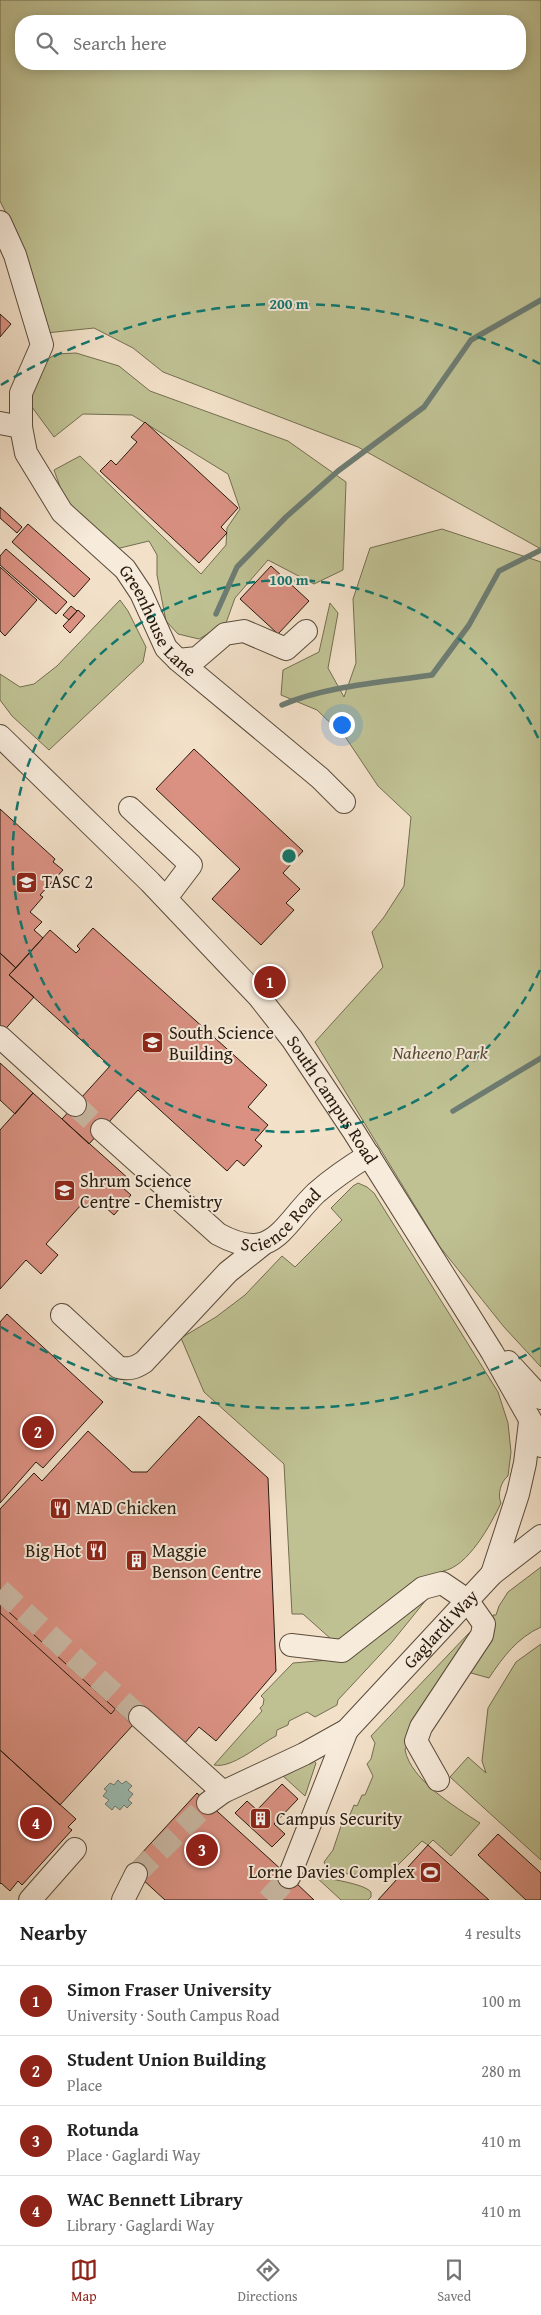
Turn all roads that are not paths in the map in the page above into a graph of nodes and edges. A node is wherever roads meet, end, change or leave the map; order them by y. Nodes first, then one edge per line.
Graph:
1 (0, 222) edge
2 (10, 425) edge
3 (306, 631) dead end
4 (178, 660) junction
5 (0, 736) edge
6 (344, 802) dead end
7 (130, 808) dead end
8 (166, 898) junction
9 (0, 1038) edge
10 (75, 1105) tunnel mouth
11 (102, 1130) tunnel mouth
12 (369, 1155) junction
13 (262, 1245) junction
14 (62, 1315) dead end
15 (492, 1352) junction
16 (541, 1398) edge
17 (530, 1421) junction
18 (541, 1446) edge
19 (541, 1536) edge
20 (492, 1574) junction
21 (467, 1600) junction
22 (291, 1645) dead end
23 (140, 1717) tunnel mouth
24 (347, 1730) junction
25 (438, 1780) dead end
26 (75, 1849) dead end
27 (136, 1874) tunnel mouth
28 (289, 1877) tunnel mouth
29 (30, 1900) edge
30 (123, 1900) edge

1 - 2 street, Greenhouse Lane
2 - 4 street, Greenhouse Lane
3 - 4 street
4 - 6 street, Greenhouse Lane
5 - 8 street, South Campus Road
7 - 8 street
8 - 12 street, South Campus Road
9 - 10 street
11 - 13 street, Science Road
12 - 13 street, Science Road
12 - 15 street, South Campus Road
13 - 14 street
15 - 16 street
15 - 17 street, South Campus Road
17 - 18 street, South Campus Road
17 - 20 street
19 - 20 street, Gaglardi Way
20 - 21 street, Gaglardi Way
21 - 22 street
21 - 24 street, Gaglardi Way
21 - 25 street
23 - 24 street, Gaglardi Way
24 - 28 street, Gaglardi Way
26 - 29 street
27 - 30 street

